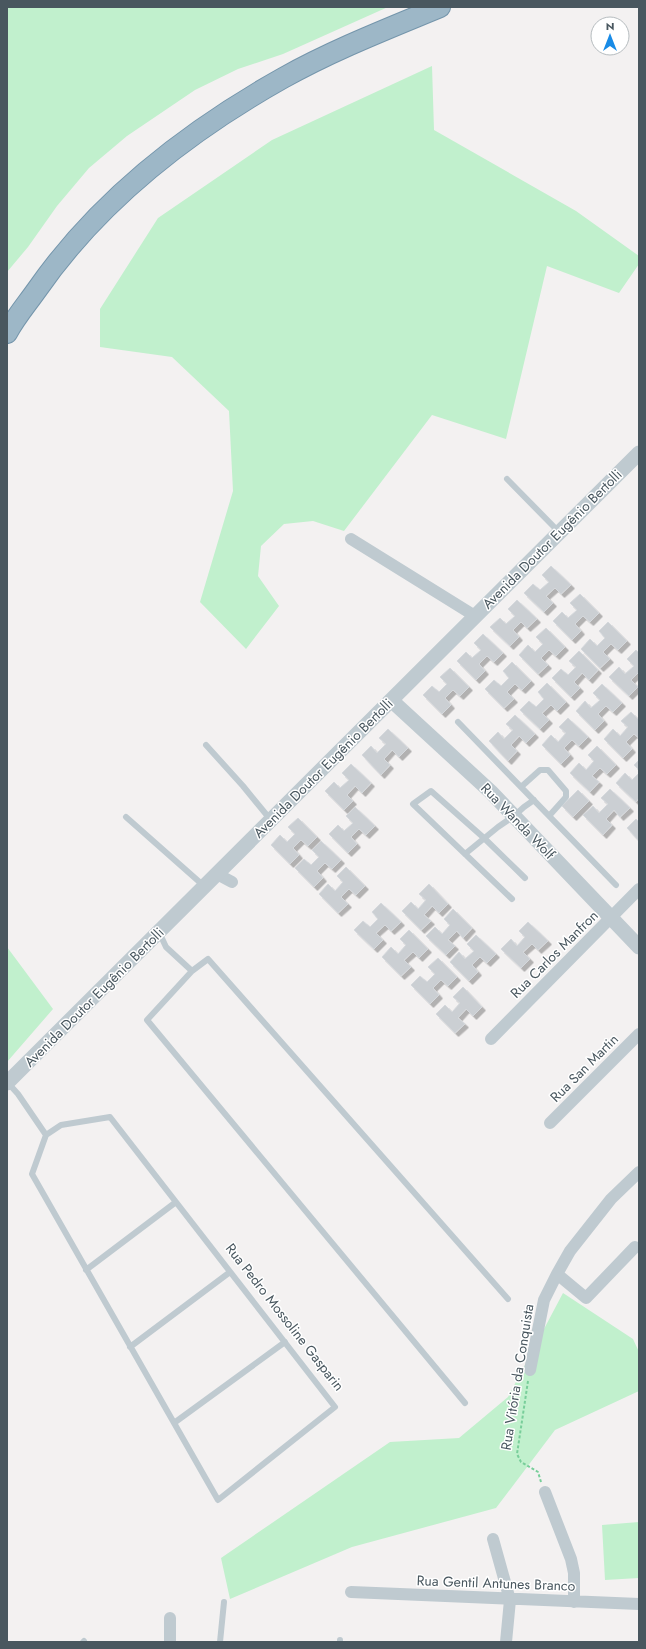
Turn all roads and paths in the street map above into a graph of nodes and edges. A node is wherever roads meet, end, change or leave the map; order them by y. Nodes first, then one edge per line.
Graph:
1 (440, 7) edge
2 (7, 333) edge
3 (639, 453) edge
4 (507, 479) dead end
5 (559, 532) junction
6 (351, 539) dead end
7 (475, 616) junction
8 (391, 700) junction
9 (458, 722) dead end
10 (206, 745) dead end
11 (521, 787) junction
12 (534, 800) junction
13 (514, 816) junction
14 (549, 816) junction
15 (126, 817) dead end
16 (271, 821) junction
17 (484, 838) junction
18 (465, 854) junction
19 (217, 874) junction
20 (525, 878) dead end
21 (232, 882) dead end
22 (616, 885) dead end
23 (205, 887) junction
24 (639, 889) edge
25 (512, 899) dead end
26 (611, 917) junction
27 (159, 932) junction
28 (639, 947) edge
29 (192, 971) junction
30 (639, 1034) edge
31 (491, 1039) dead end
32 (7, 1083) edge
33 (550, 1123) dead end
34 (46, 1135) junction
35 (639, 1172) edge
36 (176, 1202) junction
37 (635, 1247) dead end
38 (86, 1270) junction
39 (230, 1272) junction
40 (557, 1274) junction
41 (508, 1299) dead end
42 (284, 1342) junction
43 (130, 1347) junction
44 (530, 1370) joint
45 (465, 1403) dead end
46 (174, 1423) junction
47 (545, 1492) joint
48 (493, 1539) dead end
49 (351, 1592) dead end
50 (510, 1600) junction
51 (224, 1602) dead end
52 (574, 1602) junction
53 (639, 1604) edge
54 (170, 1618) dead end
55 (170, 1642) edge
56 (220, 1642) edge
57 (506, 1642) edge

1 - 2 highway
3 - 5 street, Avenida Doutor Eugênio Bertolli
4 - 5 lane
5 - 7 street, Avenida Doutor Eugênio Bertolli
6 - 7 street
7 - 8 street, Avenida Doutor Eugênio Bertolli
8 - 13 street, Rua Wanda Wolf
8 - 16 street, Avenida Doutor Eugênio Bertolli
9 - 11 lane
10 - 16 lane
11 - 12 lane
11 - 14 lane
12 - 13 lane
12 - 14 lane
13 - 17 lane
13 - 26 street, Rua Wanda Wolf
14 - 22 lane
15 - 23 lane
16 - 19 street, Avenida Doutor Eugênio Bertolli
17 - 18 lane
17 - 18 lane
17 - 20 lane
18 - 25 lane
19 - 21 street
19 - 23 street, Avenida Doutor Eugênio Bertolli
23 - 27 street, Avenida Doutor Eugênio Bertolli
24 - 26 street, Rua Carlos Manfron
26 - 28 street, Rua Wanda Wolf
26 - 31 street, Rua Carlos Manfron
27 - 29 lane
27 - 32 street, Avenida Doutor Eugênio Bertolli
29 - 41 lane
29 - 45 lane
30 - 33 street, Rua San Martin
32 - 34 lane
34 - 36 lane, Rua Pedro Mossoline Gasparin
34 - 38 lane, Rua Pedro Mossoline Gasparin
35 - 40 street, Rua Vitória da Conquista
36 - 38 lane
36 - 39 lane, Rua Pedro Mossoline Gasparin
37 - 40 street
38 - 43 lane, Rua Pedro Mossoline Gasparin
39 - 42 lane, Rua Pedro Mossoline Gasparin
39 - 43 lane
40 - 44 street, Rua Vitória da Conquista
42 - 46 lane
42 - 46 lane, Rua Pedro Mossoline Gasparin
43 - 46 lane, Rua Pedro Mossoline Gasparin
44 - 47 path, Rua Vitória da Conquista
47 - 52 street
48 - 50 street
49 - 50 street, Rua Gentil Antunes Branco
50 - 52 street, Rua Gentil Antunes Branco
50 - 57 street
51 - 56 lane
52 - 53 street, Rua Gentil Antunes Branco
54 - 55 street

